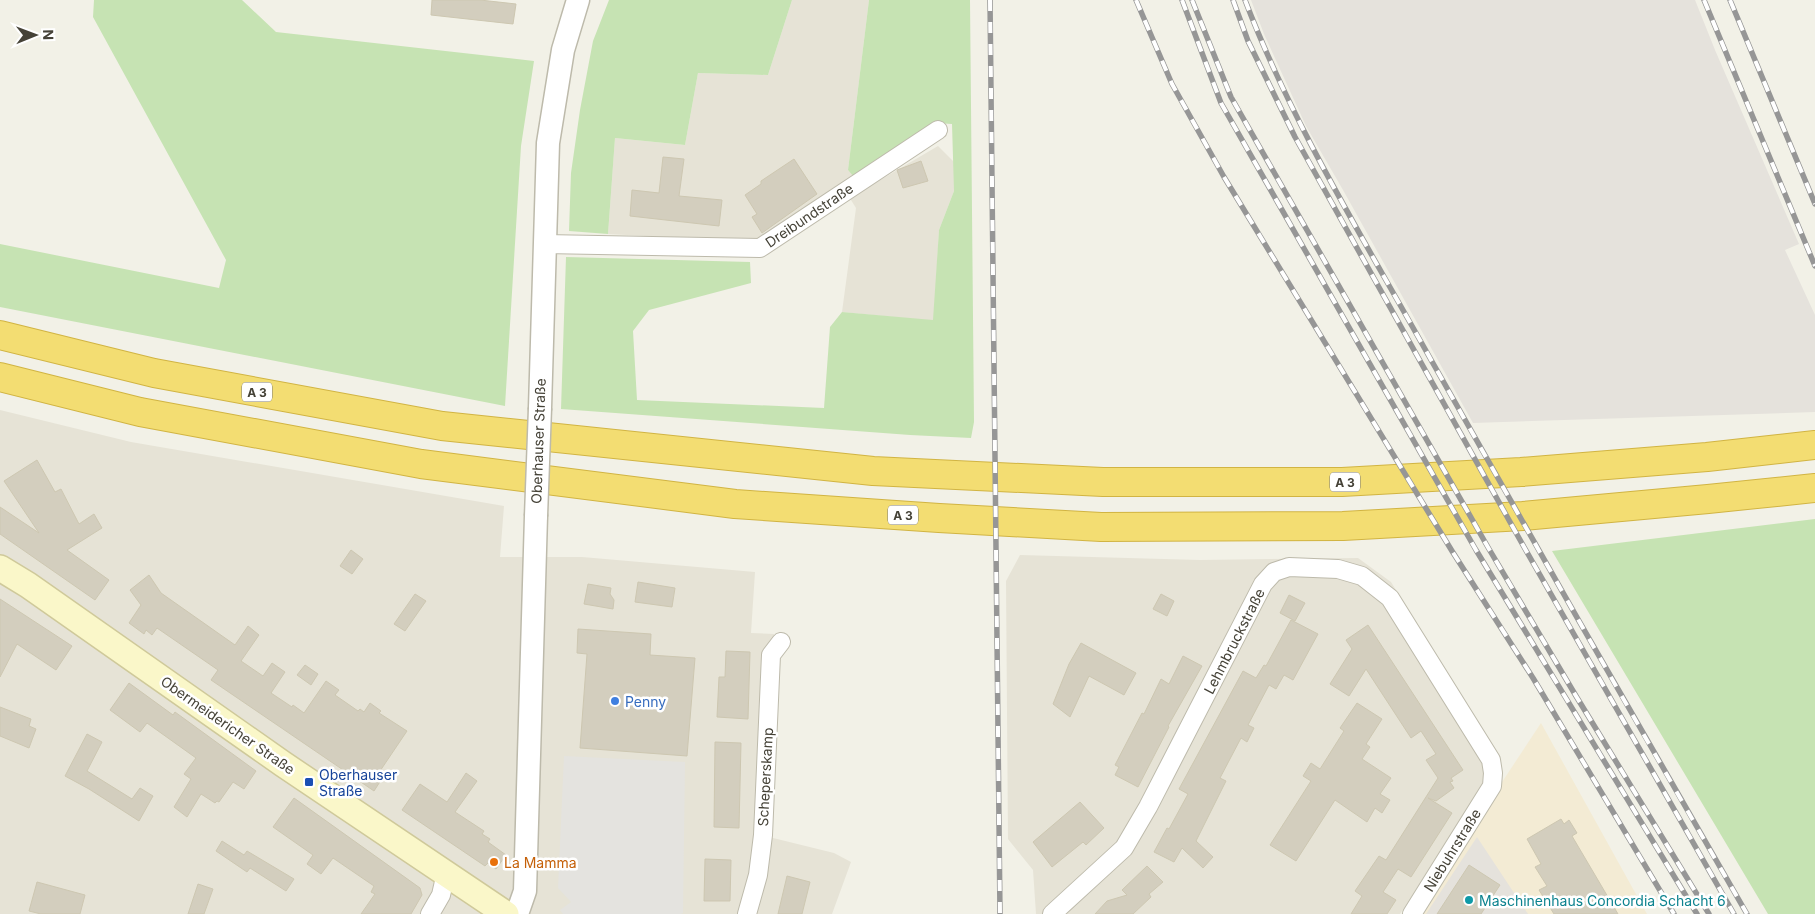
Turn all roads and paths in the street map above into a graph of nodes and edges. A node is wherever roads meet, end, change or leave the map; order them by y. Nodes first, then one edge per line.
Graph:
1 (578, 0) edge
2 (938, 130) dead end
3 (544, 244) junction
4 (0, 335) edge
5 (0, 377) edge
6 (1815, 444) edge
7 (1815, 488) edge
8 (0, 568) edge
9 (781, 642) dead end
10 (1492, 786) joint
11 (446, 873) junction
12 (430, 914) edge
13 (506, 914) edge
14 (516, 914) edge
15 (747, 914) edge
16 (1052, 914) edge
17 (1412, 914) edge

1 - 3 street, Oberhauser Straße
2 - 3 street, Dreibundstraße
3 - 14 street, Oberhauser Straße, bridge
4 - 6 highway, A 3
5 - 7 highway, A 3
8 - 11 main road, Obermeidericher Straße
9 - 15 street, Scheperskamp
10 - 16 street, Lehmbruckstraße
10 - 17 street, Niebuhrstraße
11 - 12 street
11 - 13 main road, Obermeidericher Straße

